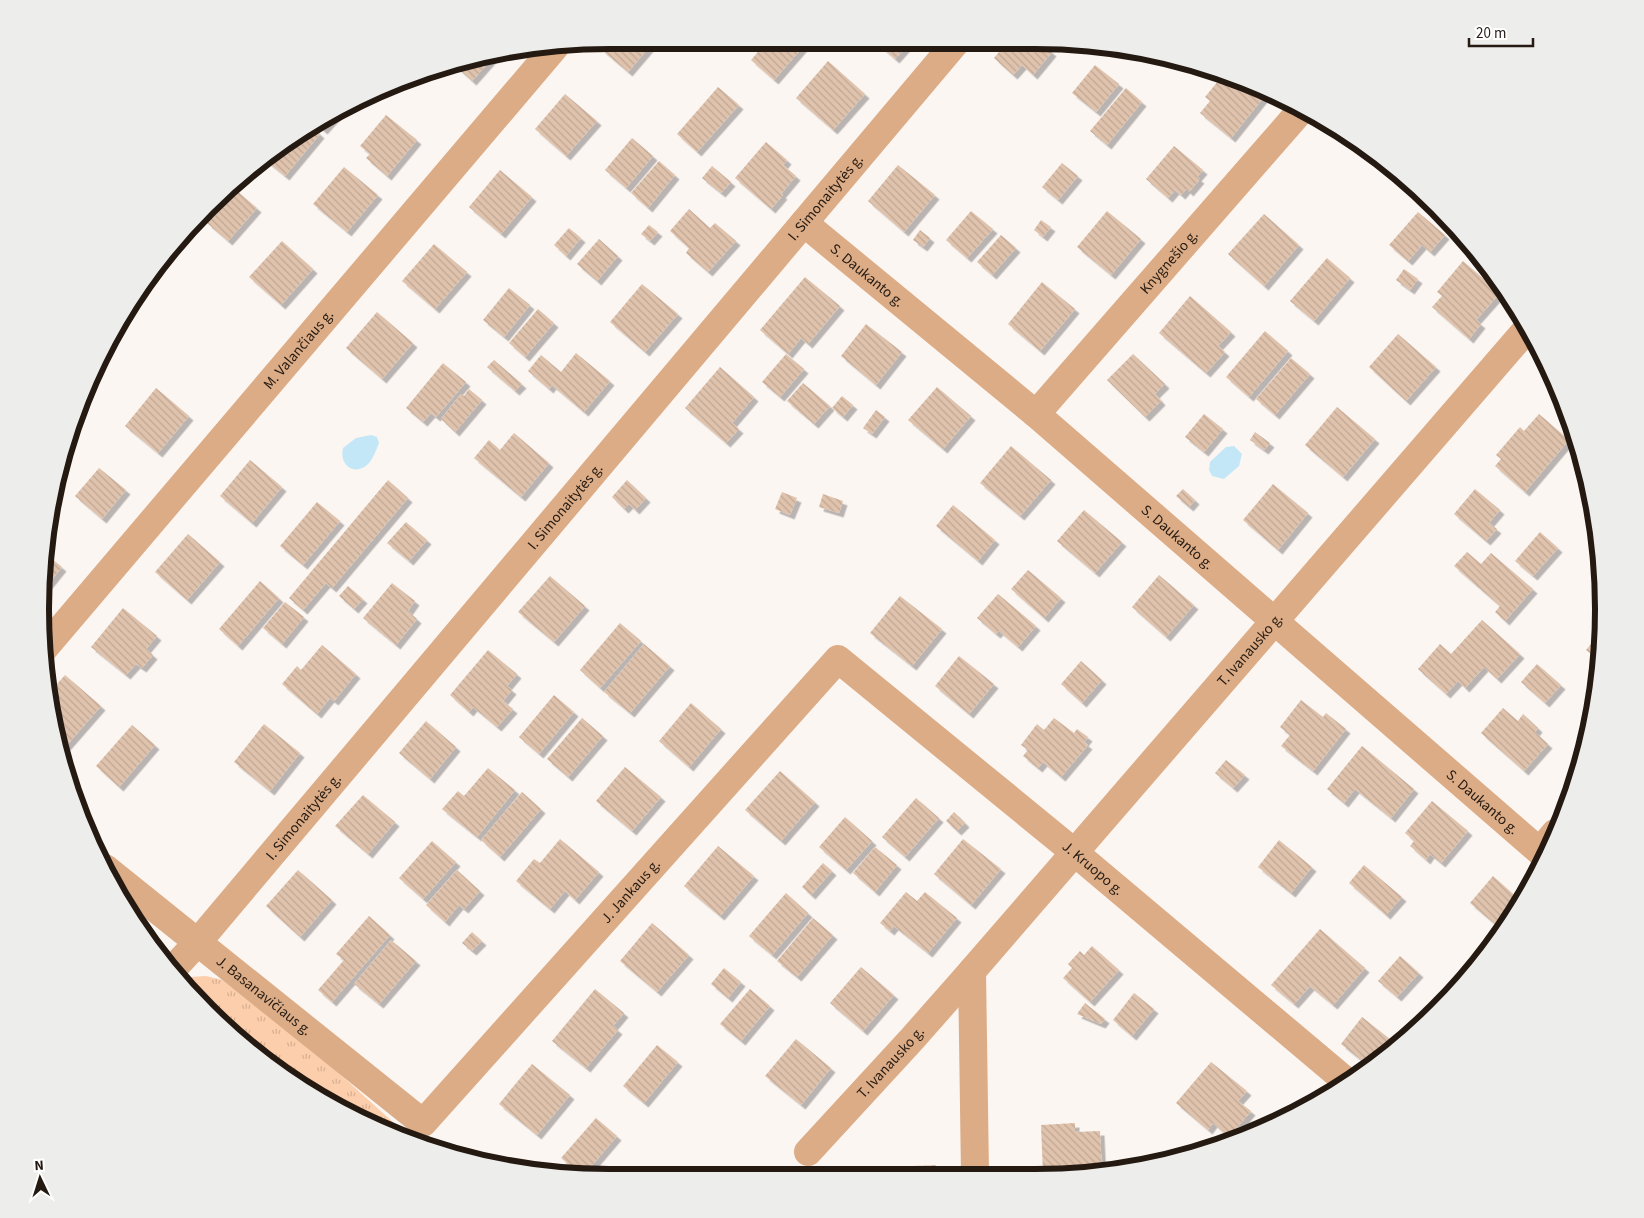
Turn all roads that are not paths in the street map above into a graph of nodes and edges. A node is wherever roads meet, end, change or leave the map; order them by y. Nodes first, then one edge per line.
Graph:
1 (950, 49) edge
2 (550, 52) edge
3 (1297, 115) edge
4 (804, 223) junction
5 (1523, 335) edge
6 (1036, 414) junction
7 (1276, 621) junction
8 (50, 643) edge
9 (838, 659) joint
10 (1543, 844) edge
11 (1074, 852) junction
12 (119, 879) edge
13 (197, 943) junction
14 (177, 965) edge
15 (972, 971) junction
16 (1342, 1078) edge
17 (423, 1123) joint
18 (808, 1152) dead end
19 (975, 1169) edge

1 - 4 street, I. Simonaitytės g.
2 - 8 street, M. Valančiaus g.
3 - 6 street, Knygnešio g.
4 - 6 street, S. Daukanto g.
4 - 13 street, I. Simonaitytės g.
5 - 7 street, T. Ivanausko g.
6 - 7 street, S. Daukanto g.
7 - 10 street, S. Daukanto g.
7 - 11 street, T. Ivanausko g.
9 - 11 street, J. Kruopo g.
9 - 17 street, J. Jankaus g.
11 - 15 street, T. Ivanausko g.
11 - 16 street, J. Kruopo g.
12 - 13 street, J. Basanavičiaus g.
13 - 14 street, I. Simonaitytės g.
13 - 17 street, J. Basanavičiaus g.
15 - 18 street, T. Ivanausko g.
15 - 19 street

